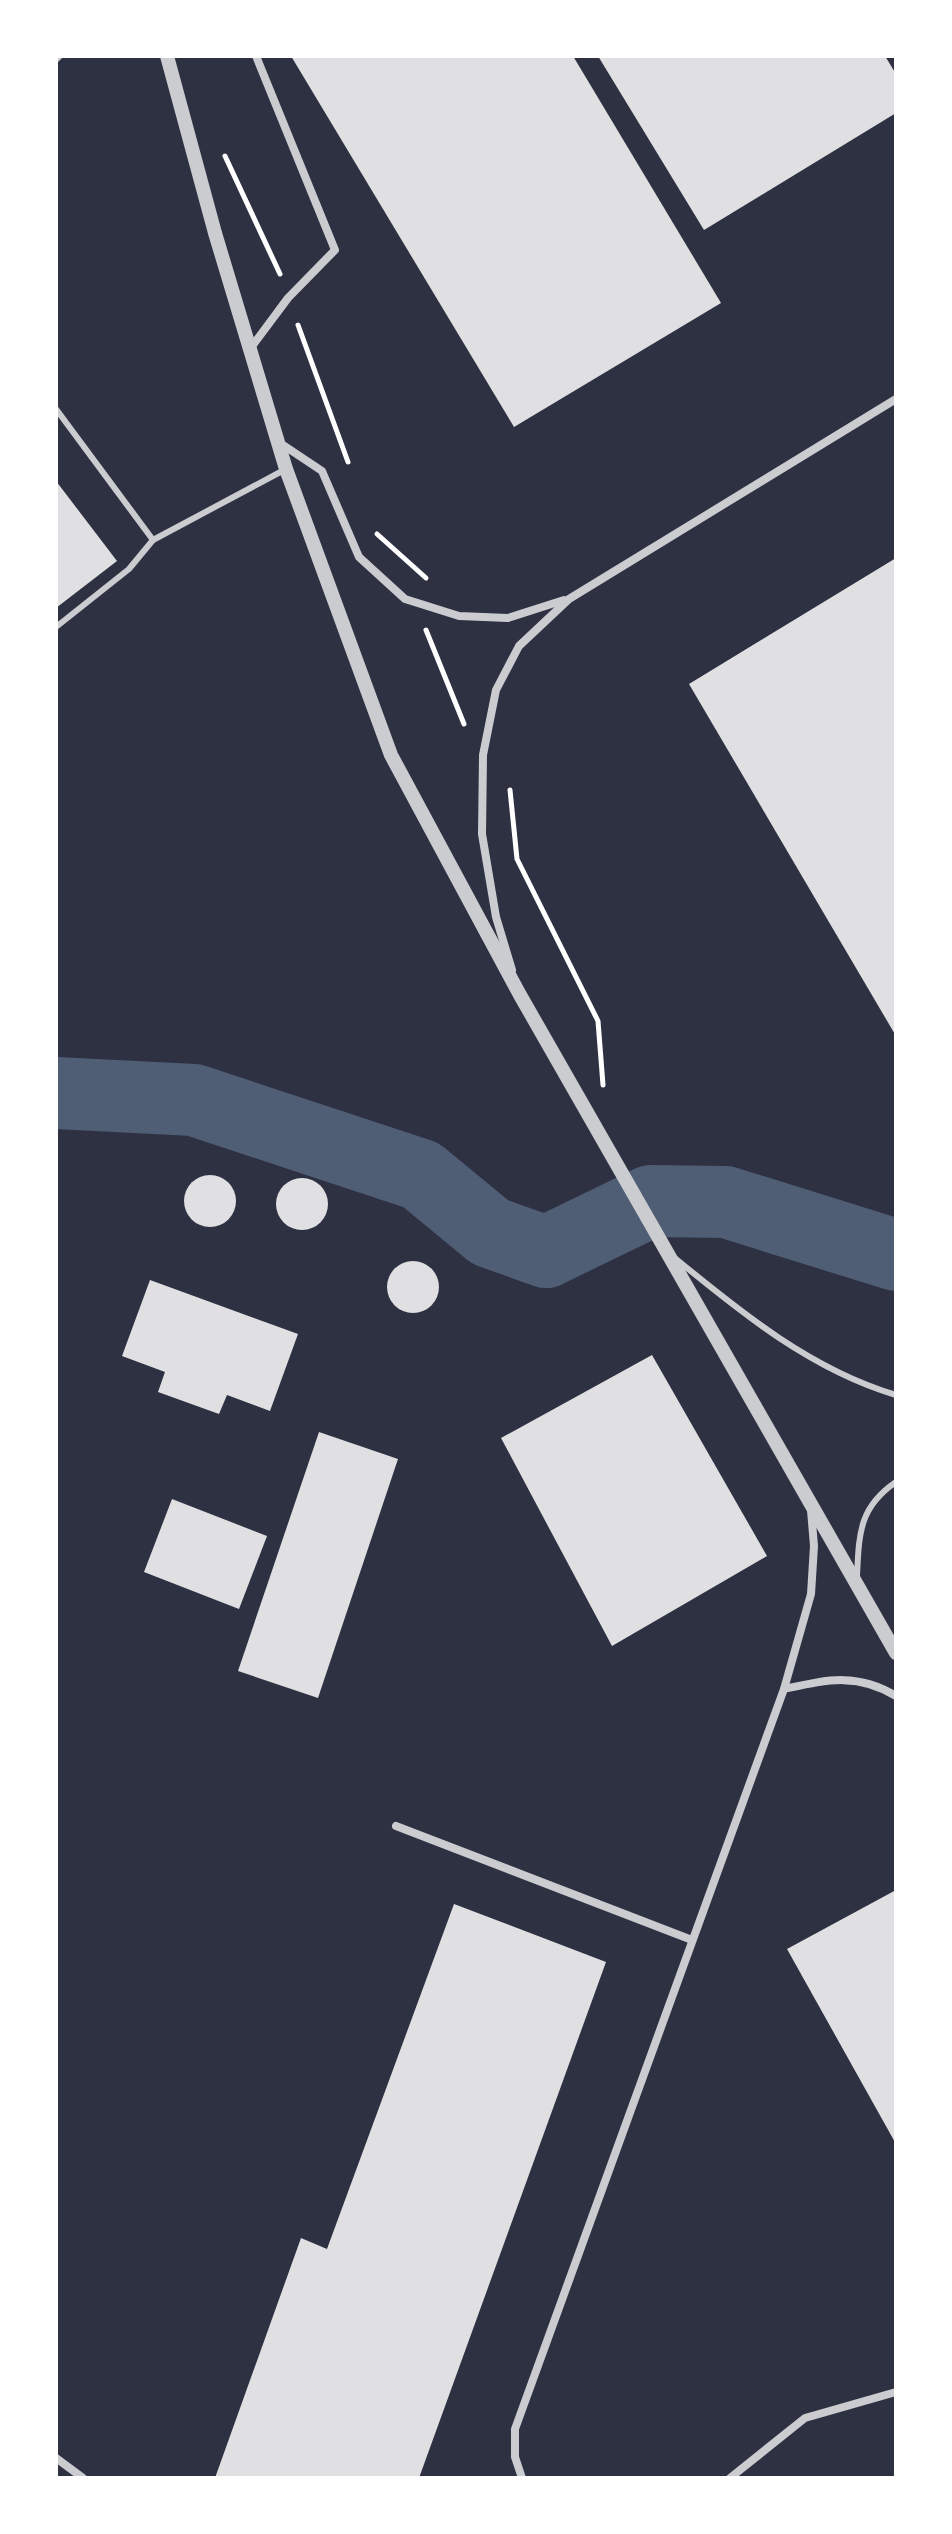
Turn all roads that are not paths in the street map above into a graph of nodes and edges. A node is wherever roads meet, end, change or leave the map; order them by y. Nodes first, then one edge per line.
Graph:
1 (167, 56) edge
2 (256, 56) edge
3 (250, 350) junction
4 (896, 399) edge
5 (56, 409) edge
6 (277, 441) junction
7 (286, 469) junction
8 (153, 540) junction
9 (569, 599) junction
10 (56, 627) edge
11 (520, 995) junction
12 (667, 1251) junction
13 (896, 1395) edge
14 (896, 1482) edge
15 (810, 1501) junction
16 (857, 1583) junction
17 (896, 1653) edge
18 (784, 1689) junction
19 (896, 1696) edge
20 (396, 1826) dead end
21 (692, 1940) junction
22 (896, 2392) edge
23 (56, 2458) edge
24 (83, 2478) edge
25 (522, 2478) edge
26 (730, 2478) edge

1 - 3 street
2 - 3 street
3 - 6 street
4 - 9 street
5 - 8 lane
6 - 7 street
6 - 9 street
7 - 8 lane
7 - 11 street
8 - 10 lane
9 - 11 street
11 - 12 street
12 - 13 lane
12 - 15 street
14 - 16 lane
15 - 16 street
15 - 18 street
16 - 17 street
18 - 19 street
18 - 21 street
20 - 21 street
21 - 25 street
22 - 26 street
23 - 24 street

